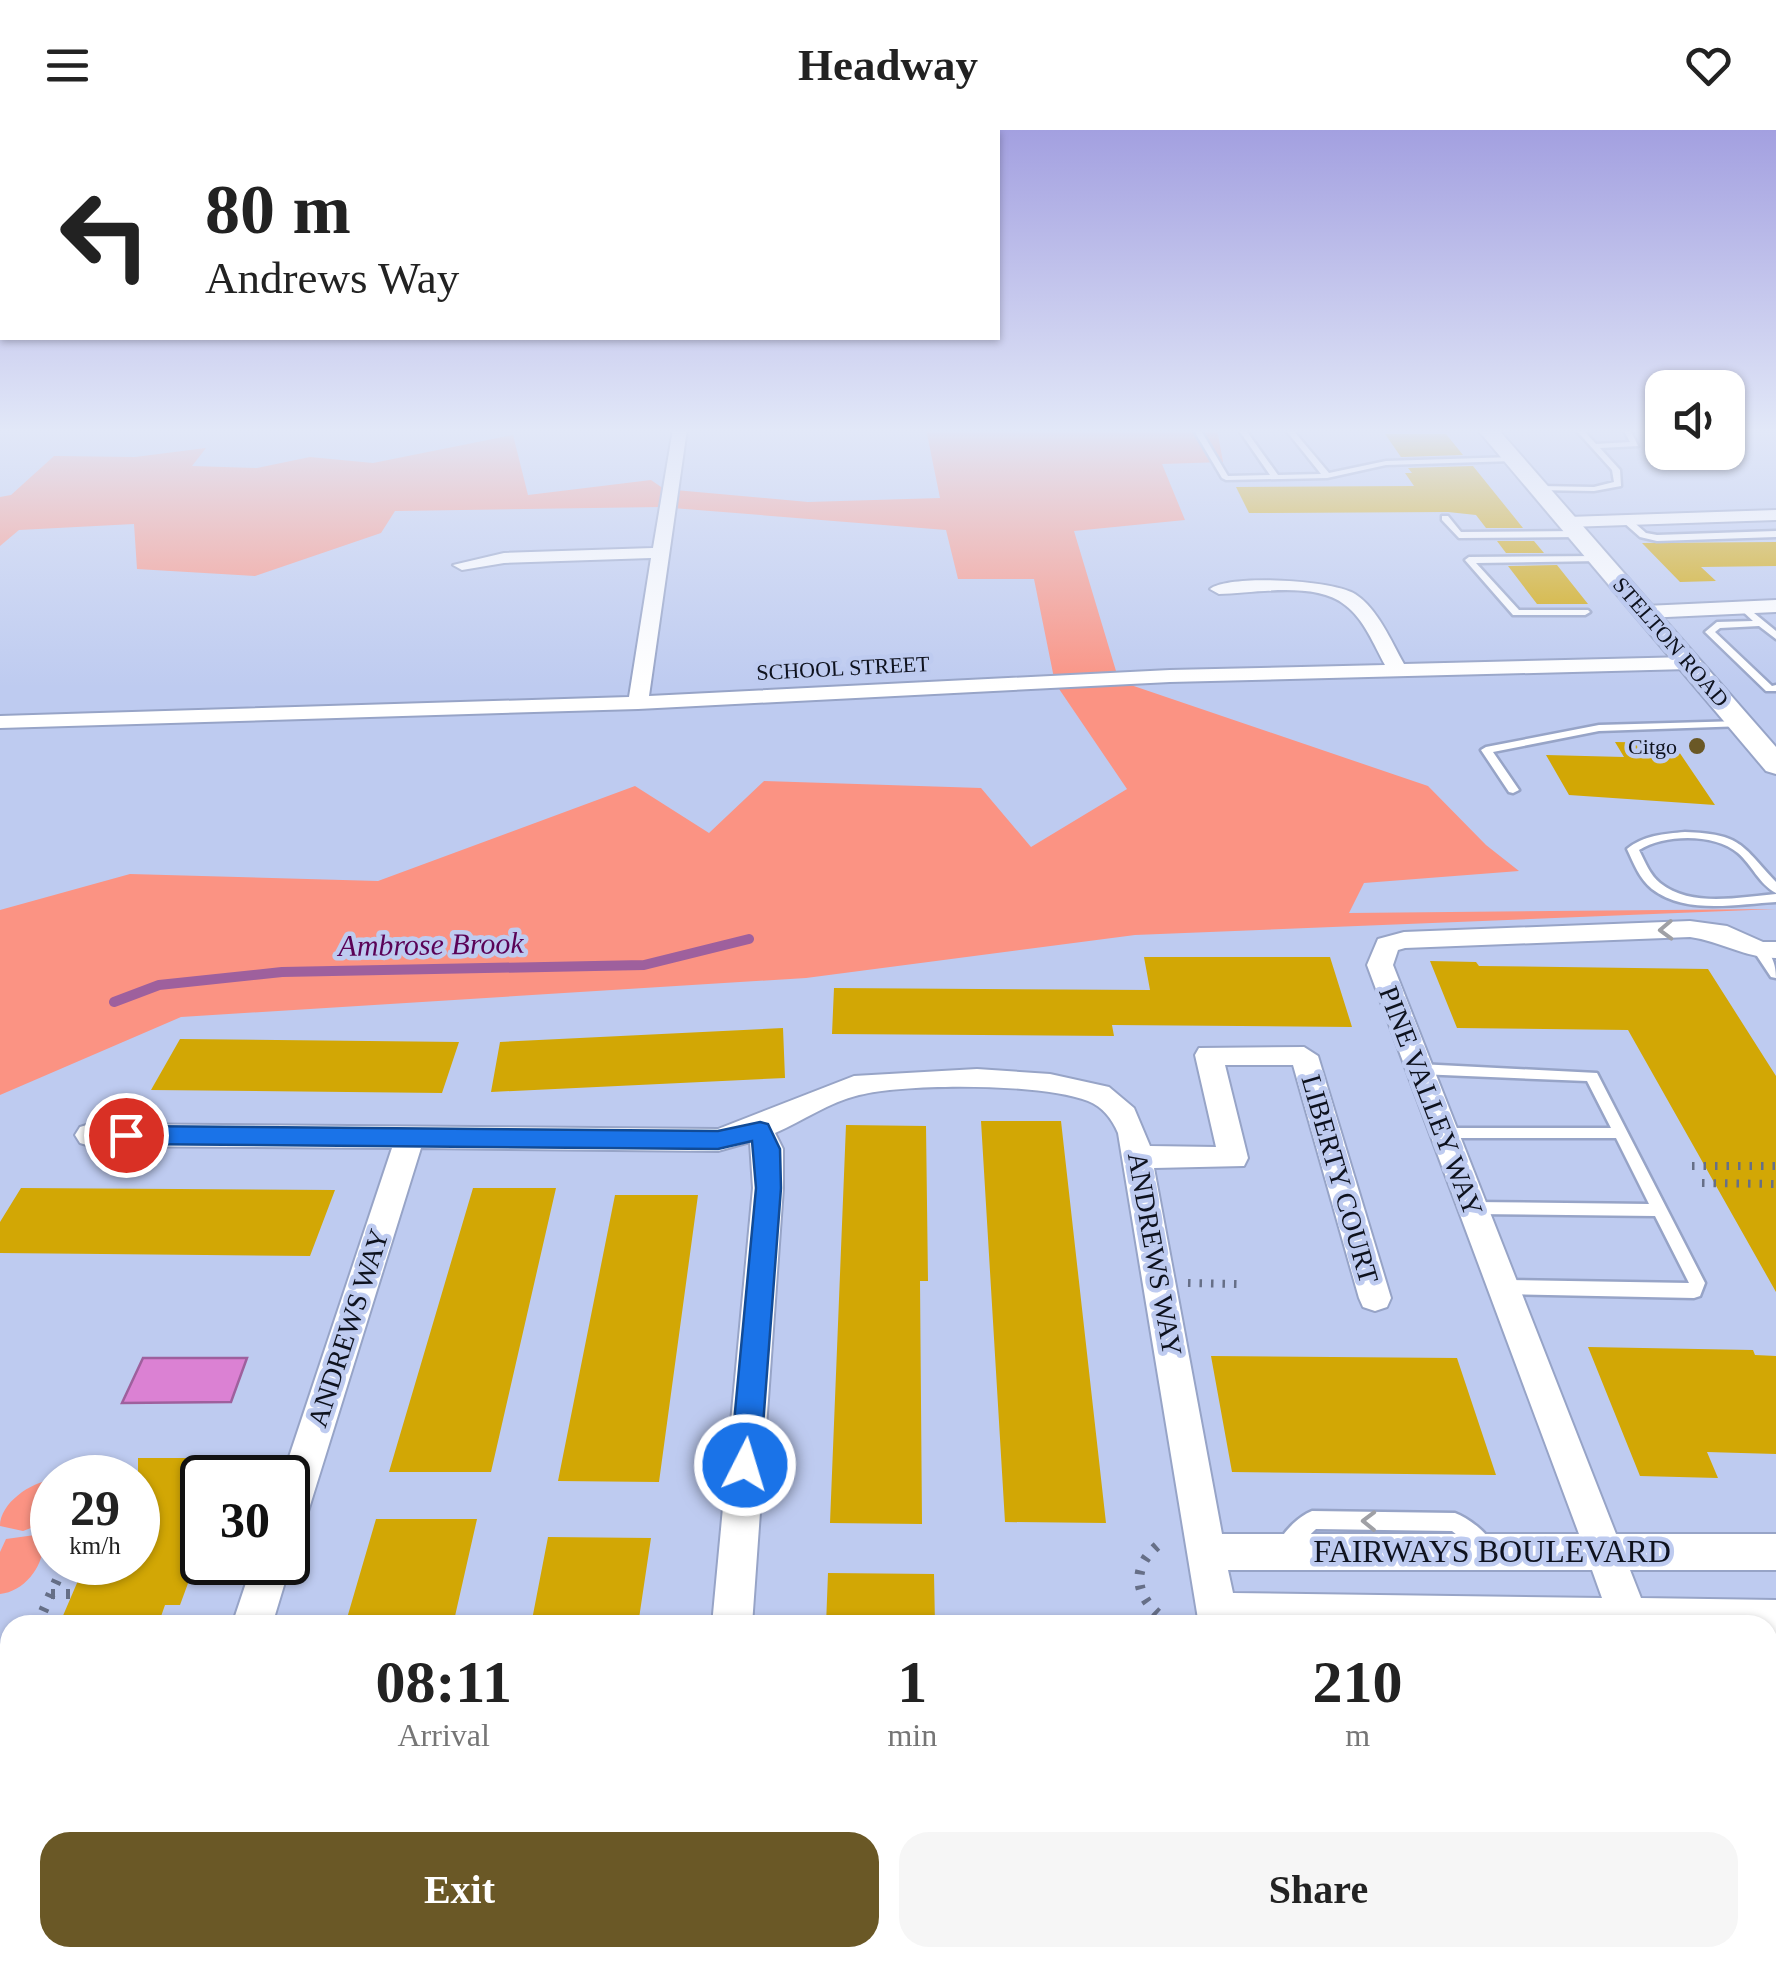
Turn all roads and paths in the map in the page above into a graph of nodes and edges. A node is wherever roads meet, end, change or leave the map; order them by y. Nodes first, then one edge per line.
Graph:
1 (667, 515) edge
2 (1562, 515) edge
3 (1776, 515) edge
4 (1445, 518) dead end
5 (1626, 520) junction
6 (1573, 528) junction
7 (1776, 534) edge
8 (661, 553) junction
9 (1598, 558) junction
10 (462, 564) dead end
11 (1219, 589) dead end
12 (1776, 606) edge
13 (1744, 607) junction
14 (1585, 612) dead end
15 (1645, 612) junction
16 (1762, 623) junction
17 (1776, 636) edge
18 (1689, 663) junction
19 (1398, 670) junction
20 (1776, 688) edge
21 (638, 703) junction
22 (0, 722) edge
23 (1742, 724) junction
24 (1776, 765) edge
25 (1513, 790) dead end
26 (1776, 889) edge
27 (1776, 898) edge
28 (1768, 950) edge
29 (1776, 974) edge
30 (1419, 1069) junction
31 (760, 1130) junction
32 (1443, 1133) junction
33 (1621, 1133) junction
34 (90, 1135) dead end
35 (410, 1137) junction
36 (1137, 1157) junction
37 (1692, 1166) dead end
38 (1776, 1166) edge
39 (1702, 1183) dead end
40 (1776, 1184) edge
41 (1471, 1208) junction
42 (1660, 1210) junction
43 (1187, 1284) dead end
44 (1238, 1284) dead end
45 (1502, 1287) junction
46 (1375, 1298) dead end
47 (307, 1455) edge
48 (1157, 1546) dead end
49 (1208, 1552) junction
50 (1602, 1552) junction
51 (1776, 1552) edge
52 (56, 1585) edge
53 (265, 1585) edge
54 (52, 1594) junction
55 (72, 1594) dead end
56 (42, 1615) edge
57 (255, 1615) edge
58 (733, 1615) edge
59 (1160, 1615) edge
60 (1218, 1615) edge
61 (1628, 1615) edge

1 - 8 street
2 - 6 main road, STELTON ROAD
3 - 5 street
4 - 6 lane
5 - 6 street
5 - 7 lane
6 - 9 main road, STELTON ROAD
8 - 10 street
8 - 21 street
9 - 14 lane
9 - 15 main road, STELTON ROAD
11 - 19 street
12 - 13 street
13 - 15 street
13 - 16 lane
15 - 18 main road, STELTON ROAD
16 - 17 lane
16 - 20 lane
18 - 19 street, SCHOOL STREET
18 - 23 main road, STELTON ROAD
19 - 21 street, SCHOOL STREET
21 - 22 street, SCHOOL STREET
23 - 24 main road, STELTON ROAD
23 - 25 lane
26 - 27 lane
28 - 29 lane
28 -> 30 street, PINE VALLEY WAY
30 - 32 street, PINE VALLEY WAY
30 - 33 lane
31 - 35 street, ANDREWS WAY
31 - 36 street, ANDREWS WAY
31 - 58 street
32 - 33 lane
32 - 41 street, PINE VALLEY WAY
33 - 42 lane
34 - 35 street
35 - 47 street, ANDREWS WAY
36 - 46 street, LIBERTY COURT
36 - 49 street, ANDREWS WAY
37 - 38 path
39 - 40 path
41 - 42 lane
41 - 45 street, PINE VALLEY WAY
42 - 45 lane
43 - 44 path
45 - 50 street, PINE VALLEY WAY
48 - 59 path
50 -> 49 street, FAIRWAYS BOULEVARD
49 - 60 street, ANDREWS WAY
50 - 51 street, FAIRWAYS BOULEVARD
50 - 61 street, PINE VALLEY WAY
52 - 54 path
53 - 57 street
54 - 55 path
54 - 56 path

